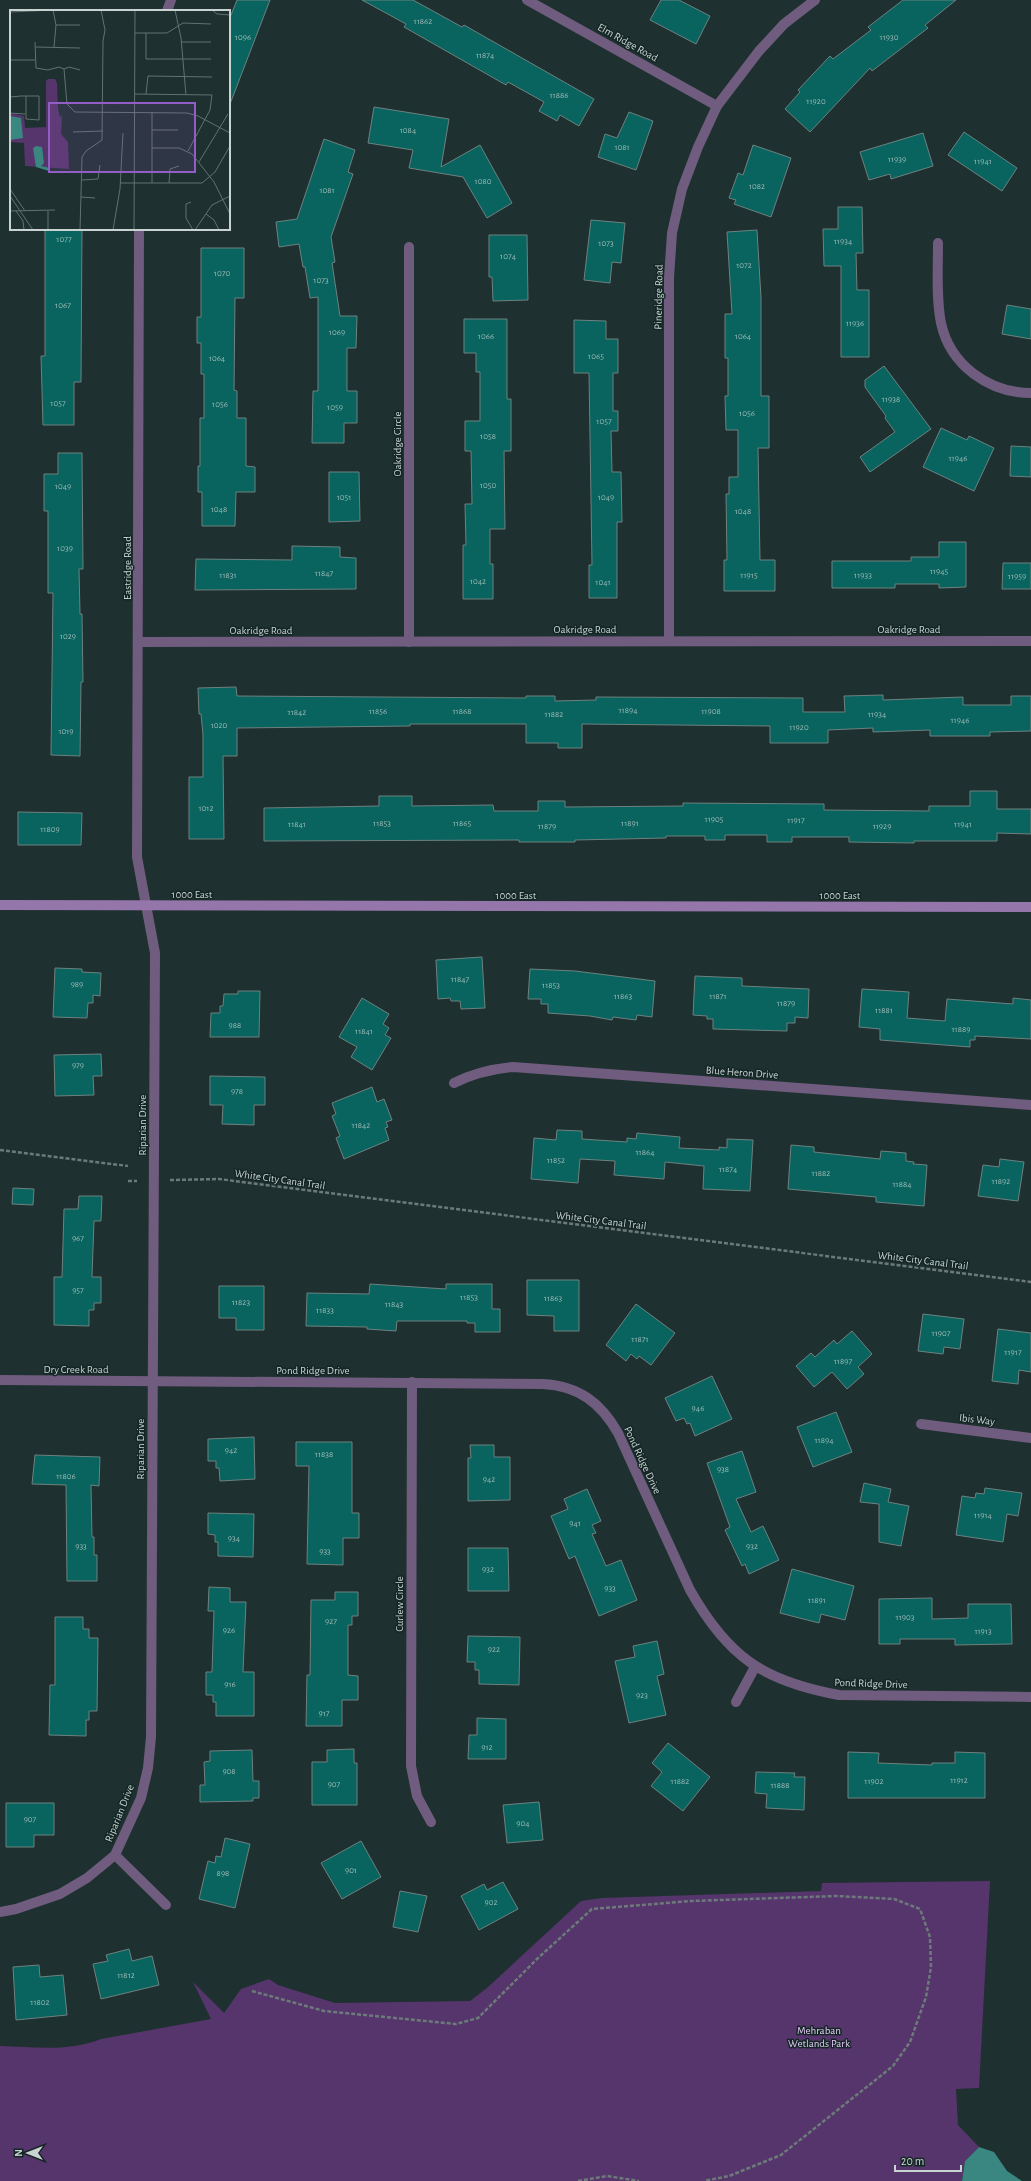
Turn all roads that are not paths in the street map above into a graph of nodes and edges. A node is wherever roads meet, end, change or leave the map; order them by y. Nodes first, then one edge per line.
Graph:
1 (171, 0) edge
2 (528, 0) edge
3 (815, 0) edge
4 (168, 10) edge
5 (716, 106) junction
6 (139, 230) edge
7 (938, 243) dead end
8 (409, 247) dead end
9 (1031, 393) edge
10 (669, 641) junction
11 (1031, 641) edge
12 (139, 642) junction
13 (409, 642) junction
14 (0, 905) edge
15 (146, 906) junction
16 (1031, 907) edge
17 (454, 1083) dead end
18 (1031, 1105) edge
19 (0, 1380) edge
20 (152, 1381) junction
21 (412, 1382) junction
22 (921, 1424) dead end
23 (1031, 1438) edge
24 (755, 1667) junction
25 (1031, 1697) edge
26 (736, 1702) dead end
27 (431, 1822) dead end
28 (115, 1855) junction
29 (166, 1905) dead end
30 (0, 1912) edge

1 - 4 street
2 - 5 street, Elm Ridge Road
3 - 5 street, Pineridge Road
5 - 10 street, Pineridge Road
6 - 12 street, Eastridge Road
7 - 9 street
8 - 13 street, Oakridge Circle
10 - 11 street, Oakridge Road
10 - 13 street, Oakridge Road
12 - 13 street, Oakridge Road
12 - 15 street, Eastridge Road
14 - 15 street, 1000 East
15 - 16 street, 1000 East
15 - 20 street, Riparian Drive
17 - 18 street, Blue Heron Drive
19 - 20 street, Dry Creek Road
20 - 21 street, Pond Ridge Drive
20 - 28 street, Riparian Drive
21 - 24 street, Pond Ridge Drive
21 - 27 street, Curlew Circle
22 - 23 street, Ibis Way
24 - 25 street, Pond Ridge Drive
24 - 26 street
28 - 29 street
28 - 30 street, Riparian Drive

